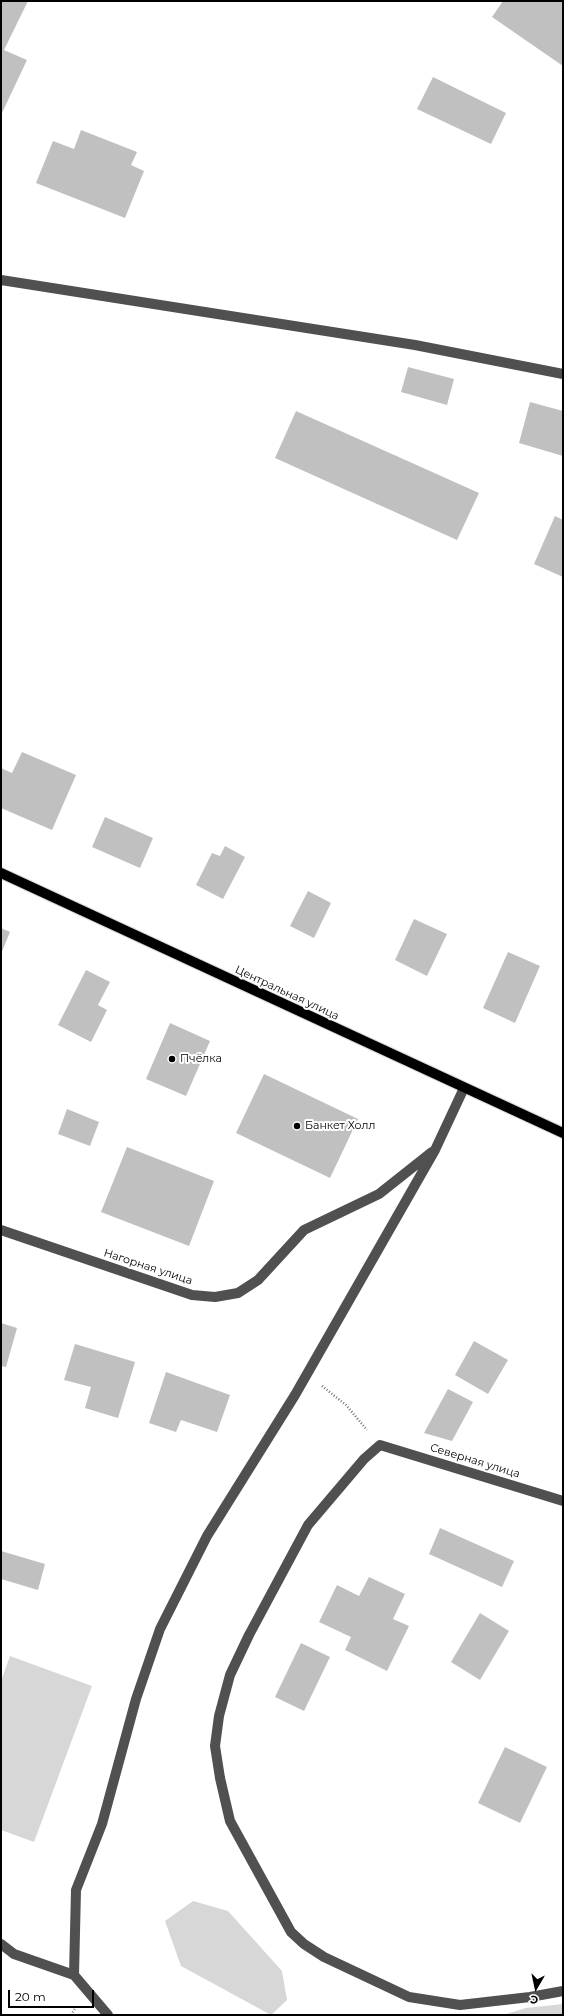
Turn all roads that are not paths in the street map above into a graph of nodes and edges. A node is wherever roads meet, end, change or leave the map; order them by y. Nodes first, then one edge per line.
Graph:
1 (1, 280) edge
2 (563, 374) edge
3 (1, 873) edge
4 (464, 1088) junction
5 (563, 1133) edge
6 (435, 1150) junction
7 (1, 1230) edge
8 (563, 1501) edge
9 (1, 1944) edge
10 (74, 1975) junction
11 (563, 1991) edge
12 (108, 2015) edge

1 - 2 street
3 - 4 main road, Центральная улица
4 - 5 main road, Центральная улица
4 - 6 street
6 - 7 street, Нагорная улица
6 - 10 street
8 - 11 street, Северная улица
9 - 10 street
10 - 12 street

